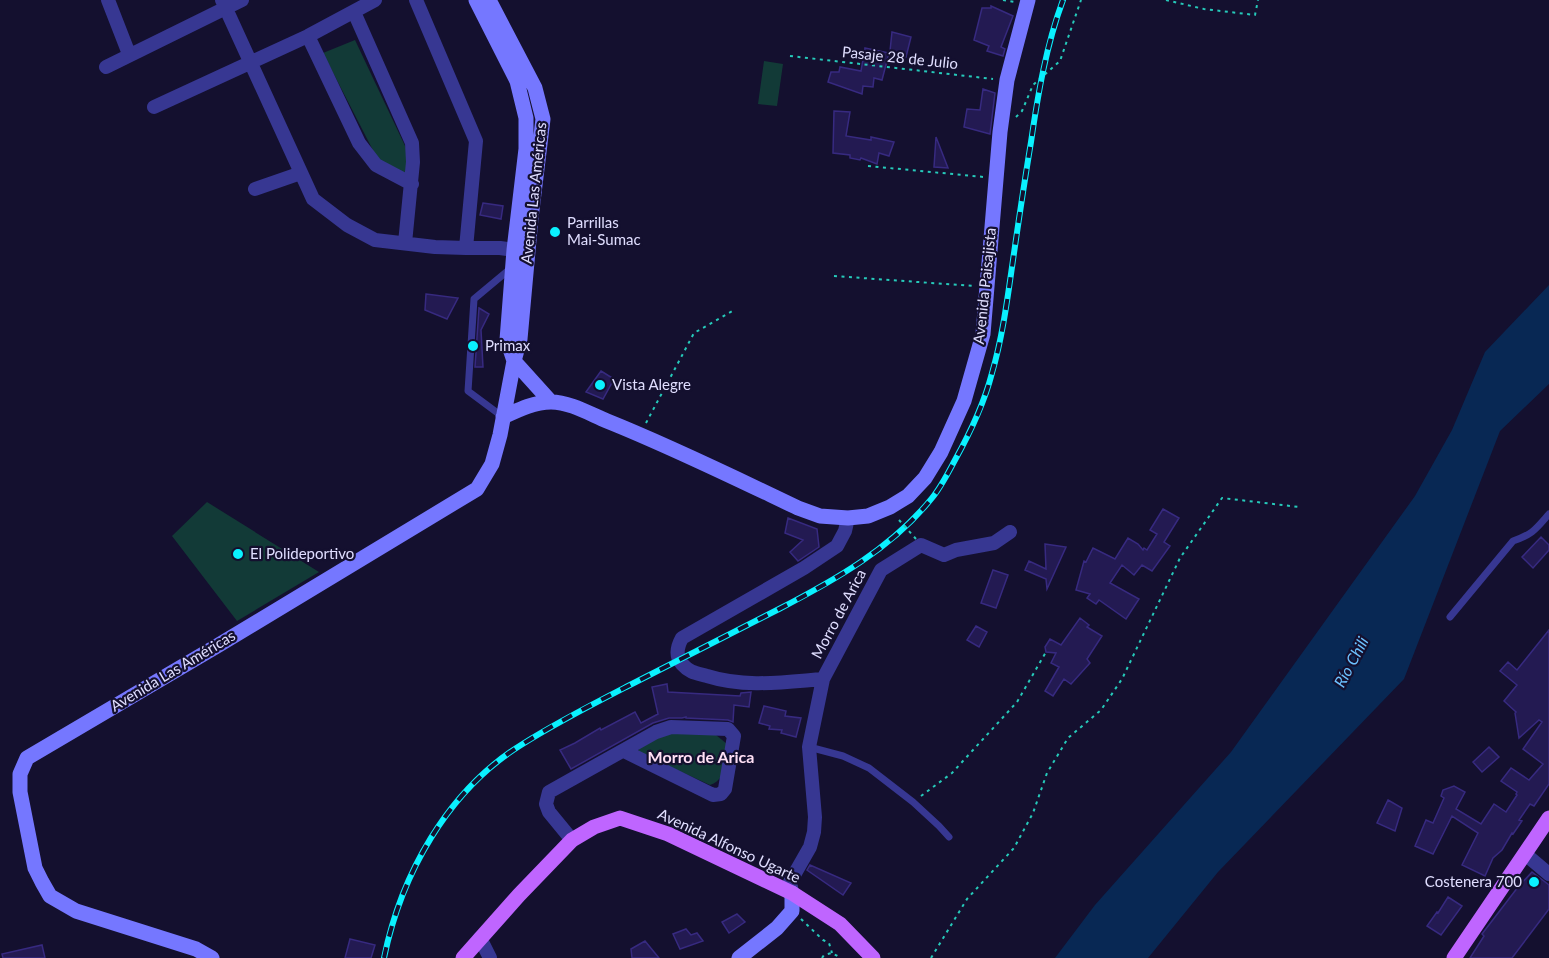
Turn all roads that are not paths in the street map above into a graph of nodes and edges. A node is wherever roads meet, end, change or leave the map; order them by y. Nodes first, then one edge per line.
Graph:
1 (108, 0) edge
2 (242, 0) edge
3 (375, 0) edge
4 (416, 0) edge
5 (476, 0) edge
6 (489, 0) edge
7 (1028, 0) edge
8 (224, 4) edge
9 (354, 12) junction
10 (308, 36) junction
11 (129, 54) junction
12 (251, 62) junction
13 (106, 67) dead end
14 (154, 107) dead end
15 (301, 173) junction
16 (412, 184) junction
17 (255, 189) dead end
18 (405, 243) junction
19 (466, 248) junction
20 (514, 258) junction
21 (514, 361) junction
22 (551, 402) junction
23 (503, 417) junction
24 (1549, 514) edge
25 (848, 518) junction
26 (1010, 532) dead end
27 (1450, 617) dead end
28 (823, 679) junction
29 (809, 747) junction
30 (624, 751) junction
31 (1549, 818) edge
32 (949, 837) dead end
33 (572, 840) junction
34 (1525, 854) junction
35 (1549, 874) edge
36 (792, 893) junction
37 (480, 938) junction
38 (212, 958) edge
39 (463, 958) edge
40 (490, 958) edge
41 (739, 958) edge
42 (873, 958) edge
43 (1454, 958) edge

1 - 11 street
2 - 8 street
3 - 9 street
4 - 19 street
5 - 20 main road, Avenida Las Américas
6 - 21 main road, Avenida Las Américas
7 - 25 main road, Avenida Paisajista
8 - 11 street
8 - 12 street
9 - 10 street
9 - 16 street
10 - 12 street
10 - 16 street
11 - 13 street
12 - 14 street
12 - 15 street
15 - 17 street
15 - 18 street
16 - 18 street
18 - 19 street
19 - 20 street
20 - 21 main road, Avenida Las Américas
20 - 23 lane
21 - 22 main road
21 - 23 main road, Avenida Las Américas
22 - 23 main road, Avenida Paisajista
22 - 25 main road, Avenida Paisajista
23 - 38 main road, Avenida Las Américas
24 - 27 lane
25 - 28 street
26 - 28 street, Morro de Arica
28 - 29 street, Morro de Arica
29 - 32 lane
29 - 36 street, Morro de Arica
30 - 30 street
30 - 33 street
31 - 34 main road
33 - 36 main road, Avenida Alfonso Ugarte
33 - 37 main road, Avenida Alfonso Ugarte
34 - 35 street
34 - 43 main road
36 - 41 main road
36 - 42 main road, Avenida Alfonso Ugarte
37 - 39 main road, Avenida Alfonso Ugarte
37 - 40 street

